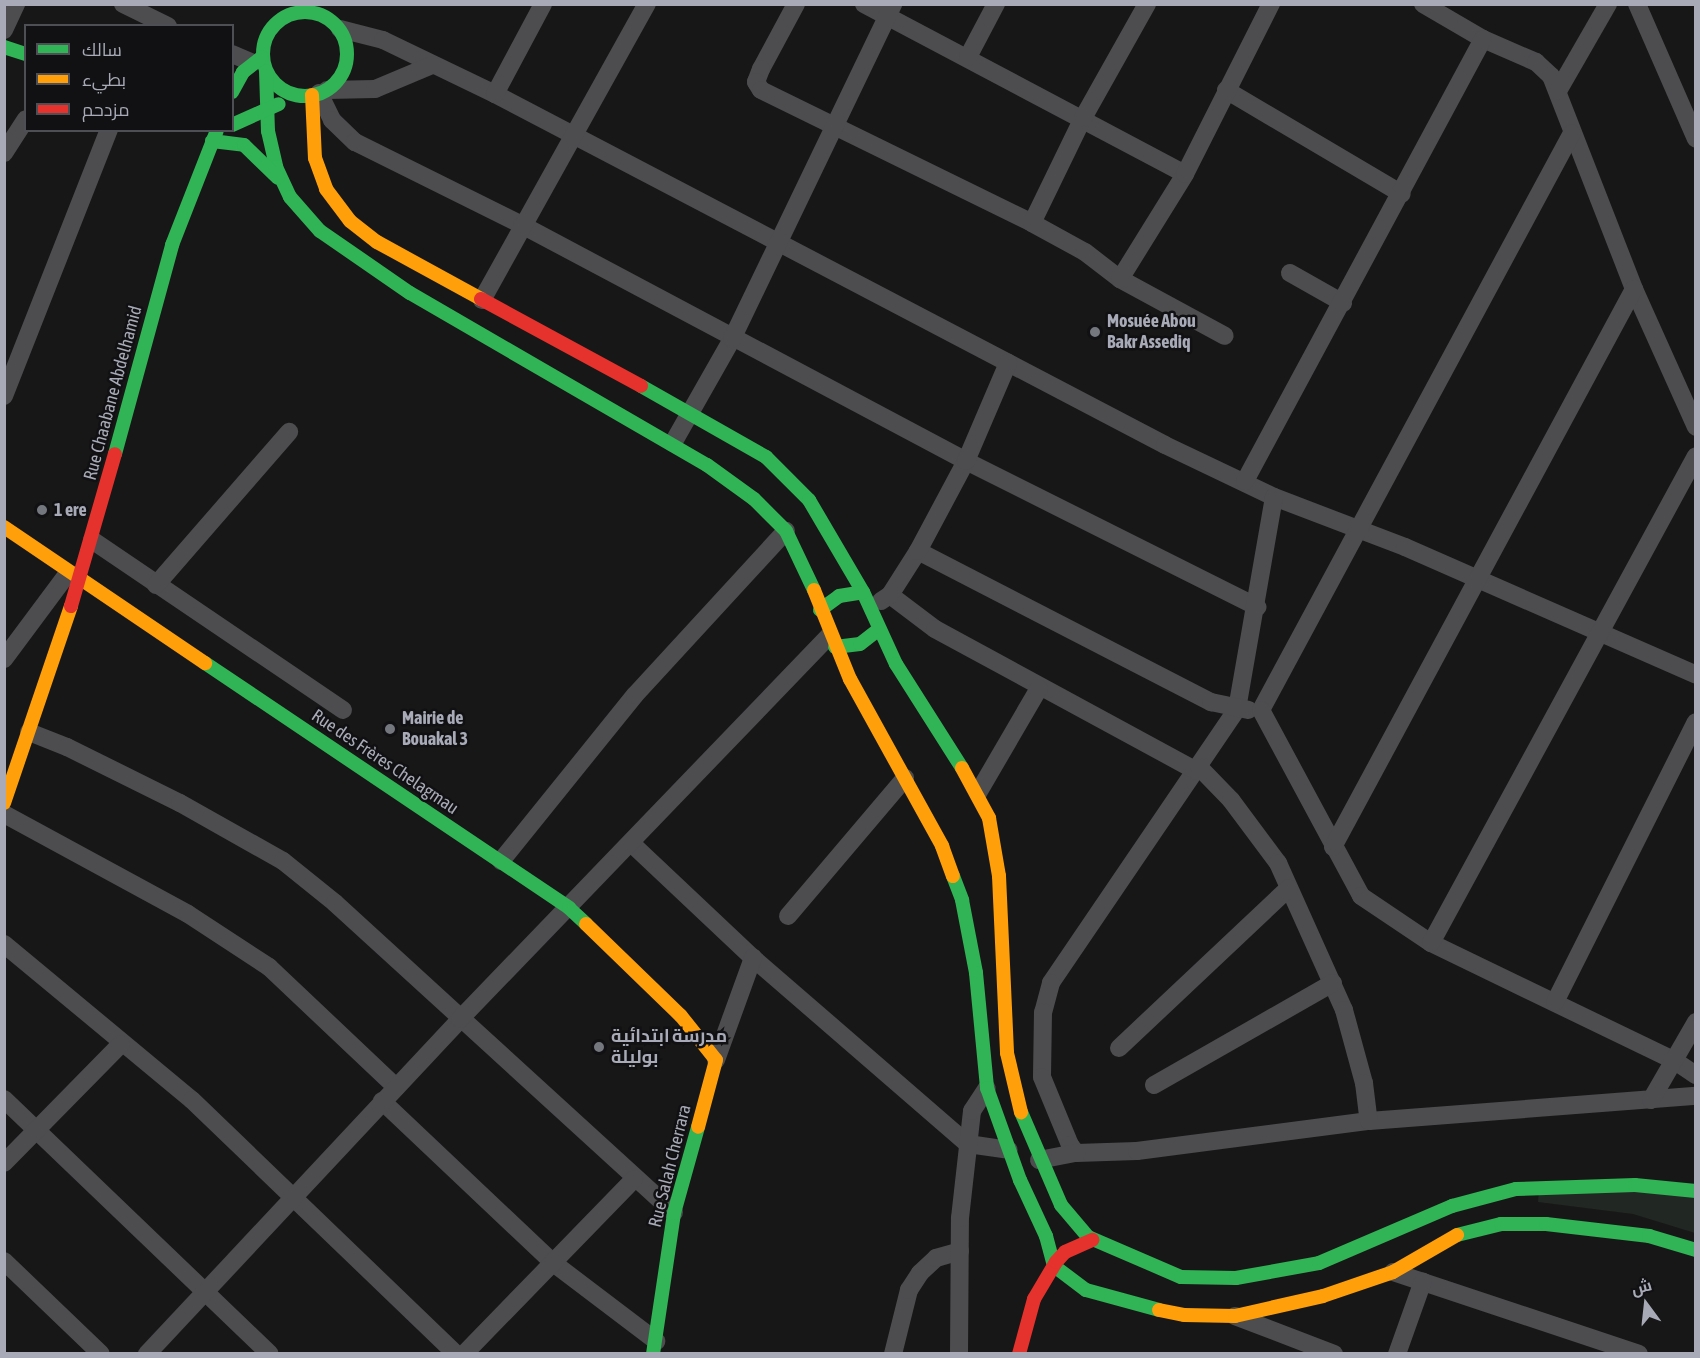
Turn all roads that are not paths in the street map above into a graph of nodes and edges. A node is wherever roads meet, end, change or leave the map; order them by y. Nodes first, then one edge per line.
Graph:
1 (16, 4) edge
2 (123, 4) edge
3 (279, 4) edge
4 (543, 4) edge
5 (647, 4) edge
6 (796, 4) edge
7 (864, 4) edge
8 (996, 4) edge
9 (1147, 4) edge
10 (1271, 4) edge
11 (1423, 4) edge
12 (1608, 4) edge
13 (1637, 4) edge
14 (1448, 10) edge
15 (890, 11) edge
16 (334, 17) edge
17 (278, 20) junction
18 (164, 24) edge
19 (4, 30) edge
20 (1483, 39) junction
21 (4, 47) edge
22 (24, 53) edge
23 (234, 55) edge
24 (968, 57) junction
25 (260, 63) junction
26 (432, 65) junction
27 (234, 90) edge
28 (1227, 90) junction
29 (1558, 91) junction
30 (319, 93) junction
31 (495, 94) junction
32 (297, 95) junction
33 (266, 110) junction
34 (1083, 118) junction
35 (24, 122) edge
36 (234, 123) edge
37 (833, 128) junction
38 (108, 132) edge
39 (216, 133) edge
40 (1572, 133) junction
41 (572, 136) junction
42 (1695, 139) edge
43 (4, 153) edge
44 (1185, 174) junction
45 (283, 182) junction
46 (1402, 194) junction
47 (1032, 223) junction
48 (522, 225) junction
49 (776, 244) junction
50 (1290, 273) dead end
51 (1120, 279) junction
52 (1634, 289) junction
53 (482, 300) junction
54 (1343, 303) junction
55 (1225, 336) dead end
56 (732, 339) junction
57 (1008, 363) junction
58 (4, 396) edge
59 (690, 414) junction
60 (1694, 421) edge
61 (289, 432) dead end
62 (673, 443) junction
63 (1695, 456) edge
64 (966, 461) junction
65 (1245, 481) junction
66 (1274, 497) junction
67 (4, 527) edge
68 (1360, 529) junction
69 (786, 531) junction
70 (92, 540) junction
71 (918, 551) junction
72 (74, 576) junction
73 (1478, 580) junction
74 (156, 585) junction
75 (890, 595) junction
76 (867, 600) junction
77 (1258, 607) junction
78 (820, 610) junction
79 (879, 629) junction
80 (1599, 635) junction
81 (832, 641) junction
82 (4, 659) edge
83 (1695, 675) edge
84 (1040, 688) junction
85 (1237, 709) junction
86 (343, 710) dead end
87 (1261, 710) junction
88 (1695, 722) edge
89 (29, 732) junction
90 (1197, 769) junction
91 (905, 778) junction
92 (978, 793) junction
93 (4, 803) edge
94 (4, 814) edge
95 (631, 843) junction
96 (1333, 847) junction
97 (501, 861) junction
98 (1289, 888) junction
99 (569, 908) junction
100 (788, 916) dead end
101 (1431, 943) junction
102 (4, 945) edge
103 (753, 958) junction
104 (1333, 983) junction
105 (1555, 1002) junction
106 (460, 1019) junction
107 (1695, 1022) edge
108 (121, 1044) junction
109 (1119, 1048) dead end
110 (716, 1060) junction
111 (1675, 1061) junction
112 (1695, 1075) edge
113 (1154, 1085) dead end
114 (396, 1087) junction
115 (987, 1088) junction
116 (1695, 1096) edge
117 (4, 1098) edge
118 (1651, 1100) junction
119 (382, 1101) junction
120 (1369, 1121) junction
121 (37, 1128) junction
122 (968, 1144) junction
123 (1009, 1150) junction
124 (1076, 1153) junction
125 (1039, 1160) junction
126 (4, 1163) edge
127 (634, 1179) junction
128 (1695, 1191) edge
129 (296, 1197) junction
130 (674, 1213) junction
131 (1092, 1240) junction
132 (1695, 1250) edge
133 (960, 1251) junction
134 (4, 1261) edge
135 (552, 1262) junction
136 (1054, 1266) junction
137 (1394, 1272) junction
138 (1423, 1281) junction
139 (207, 1291) junction
140 (1235, 1316) junction
141 (654, 1347) edge
142 (100, 1353) edge
143 (147, 1353) edge
144 (270, 1353) edge
145 (456, 1353) edge
146 (464, 1353) edge
147 (893, 1353) edge
148 (959, 1353) edge
149 (1019, 1353) edge
150 (1334, 1353) edge
151 (1397, 1353) edge
152 (1639, 1353) edge

1 - 19 street
2 - 18 street
3 - 17 main road
4 - 31 street
5 - 41 street
6 - 37 street
7 - 15 street
8 - 24 street
9 - 34 street
10 - 28 street
11 - 14 street
12 - 29 street
13 - 42 street
14 - 20 street
15 - 24 street
15 - 37 street
16 - 17 main road
16 - 26 street
16 - 30 main road
17 - 25 main road
20 - 29 street
20 - 46 street
21 - 22 main road
23 - 25 street
24 - 34 street
25 - 27 main road
25 - 32 main road
25 - 33 main road
26 - 30 street
26 - 31 street
28 - 44 street
28 - 46 street
29 - 40 street
30 - 32 main road
30 - 48 street
30 - 53 main road
31 - 41 street
32 - 33 main road
33 - 36 main road
33 - 45 main road
34 - 44 street
34 - 47 street
35 - 43 street
37 - 47 street
37 - 49 street
38 - 58 street
39 - 45 main road
39 - 70 main road, Rue Chaabane Abdelhamid
40 - 52 street
40 - 68 street
41 - 48 street
41 - 49 street
44 - 51 street
45 - 62 main road
46 - 54 street
47 - 51 street
48 - 53 street
48 - 56 street
49 - 56 street
49 - 57 street
50 - 54 street
51 - 55 street
52 - 60 street
52 - 73 street
53 - 59 main road
54 - 65 street
56 - 59 street
56 - 64 street
57 - 64 street
57 - 65 street
59 - 62 street
59 - 76 main road
61 - 74 street
62 - 69 main road
63 - 80 street
64 - 71 street
64 - 77 street
65 - 66 street
66 - 68 street
66 - 77 street
67 - 72 main road, Rue des Frères Chelagmau
68 - 73 street
68 - 87 street
69 - 78 main road
69 - 97 street
70 - 72 main road, Rue Chaabane Abdelhamid
70 - 74 street
71 - 75 street
71 - 85 street
72 - 82 street
72 - 89 main road, Rue Chaabane Abdelhamid
72 - 97 main road, Rue des Frères Chelagmau
73 - 80 street
73 - 96 street
74 - 86 street
75 - 76 street
75 - 84 street
76 - 78 main road
76 - 79 main road
77 - 85 street
78 - 81 main road
79 - 81 main road
79 - 92 main road
80 - 83 street
80 - 101 street
81 - 91 main road
81 - 95 street
84 - 90 street
84 - 92 street
85 - 87 street
85 - 90 street
87 - 96 street
88 - 105 street
89 - 93 main road, Rue Chaabane Abdelhamid
89 - 106 street
90 - 98 street
90 - 124 street
91 - 100 street
91 - 115 main road
92 - 125 main road
94 - 114 street
95 - 99 street
95 - 103 street
96 - 101 street
97 - 99 main road, Rue des Frères Chelagmau
98 - 104 street
98 - 109 street
99 - 106 street
99 - 110 main road, Rue des Frères Chelagmau
101 - 105 street
102 - 108 street
103 - 110 street
103 - 122 street
104 - 113 street
104 - 120 street
105 - 111 street
106 - 114 street
106 - 127 street
107 - 111 street
108 - 121 street
108 - 129 street
110 - 130 main road, Rue Salah Cherrara
111 - 112 street
111 - 118 street
114 - 119 street
115 - 122 street
115 - 123 main road
116 - 118 street
117 - 121 street
118 - 120 street
119 - 129 street
119 - 135 street
120 - 124 street
121 - 126 street
121 - 139 street
122 - 123 street
122 - 133 street
123 - 136 main road
124 - 125 street
125 - 131 main road
127 - 130 street
127 - 135 street
128 - 131 main road
129 - 139 street
129 - 145 street
130 - 141 main road, Rue Salah Cherrara
131 - 136 main road
132 - 137 main road
133 - 147 street
133 - 148 street
134 - 142 street
135 - 141 street
135 - 146 street
136 - 140 main road
136 - 149 main road
137 - 138 street
137 - 140 main road
138 - 151 street
138 - 152 street
139 - 143 street
139 - 144 street
140 - 150 street

